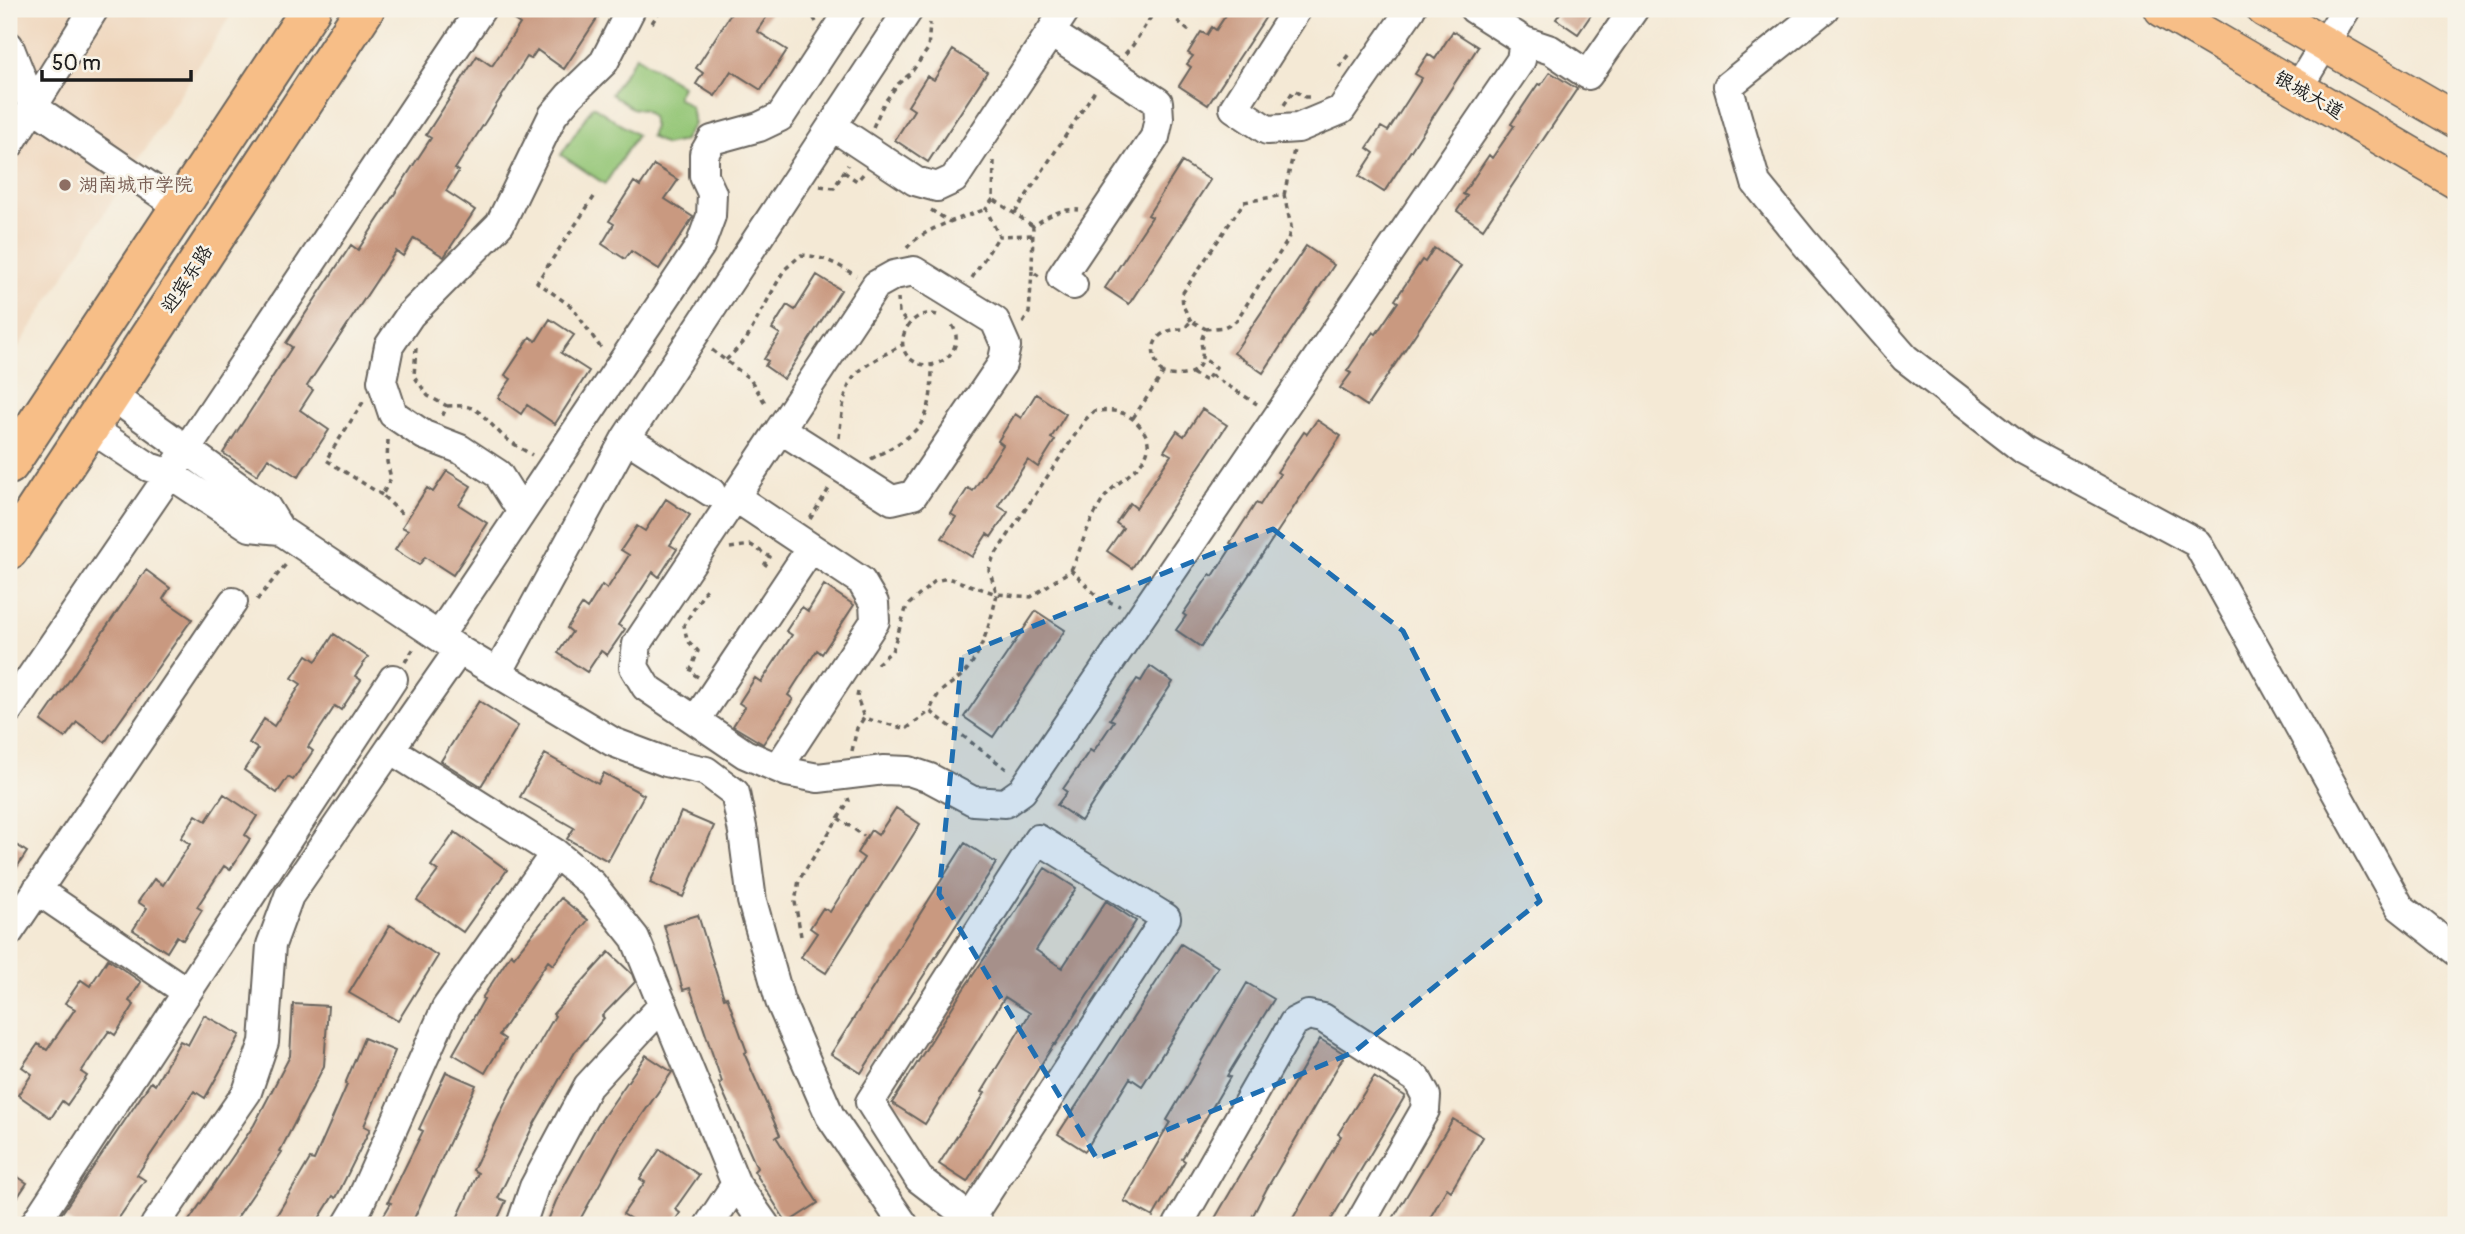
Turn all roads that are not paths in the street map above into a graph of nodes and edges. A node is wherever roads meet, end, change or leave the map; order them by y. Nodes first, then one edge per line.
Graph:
1 (94, 9) edge
2 (311, 9) edge
3 (365, 9) edge
4 (481, 9) edge
5 (631, 9) edge
6 (851, 9) edge
7 (1066, 9) edge
8 (1297, 9) edge
9 (1411, 9) edge
10 (1474, 9) edge
11 (1634, 9) edge
12 (1824, 9) edge
13 (2162, 9) edge
14 (2264, 9) edge
15 (2346, 9) edge
16 (920, 13) edge
17 (1051, 33) junction
18 (1524, 41) junction
19 (2325, 44) junction
20 (9, 46) edge
21 (2298, 88) junction
22 (33, 107) junction
23 (2456, 120) edge
24 (832, 126) junction
25 (9, 145) edge
26 (2456, 181) edge
27 (180, 207) junction
28 (1073, 285) dead end
29 (111, 395) junction
30 (89, 427) junction
31 (780, 429) junction
32 (626, 438) junction
33 (186, 450) junction
34 (9, 465) edge
35 (170, 474) junction
36 (723, 494) junction
37 (522, 512) junction
38 (291, 538) junction
39 (804, 543) junction
40 (9, 550) edge
41 (233, 602) road end
42 (442, 638) junction
43 (498, 673) junction
44 (393, 679) road end
45 (9, 709) edge
46 (696, 720) junction
47 (390, 750) junction
48 (778, 768) junction
49 (555, 853) junction
50 (37, 890) junction
51 (9, 932) edge
52 (2456, 951) edge
53 (187, 992) junction
54 (663, 1005) junction
55 (736, 1184) junction
56 (975, 1221) edge
57 (34, 1225) edge
58 (155, 1225) edge
59 (347, 1225) edge
60 (521, 1225) edge
61 (709, 1225) edge
62 (765, 1225) edge
63 (904, 1225) edge
64 (1178, 1225) edge
65 (1359, 1225) edge

1 - 22 street
2 - 27 highway
3 - 29 highway, 迎宾东路
4 - 33 street
5 - 37 street
6 - 37 street
7 - 17 street
8 - 9 street
10 - 18 street
11 - 18 street
12 - 52 street
13 - 21 main road, 银城大道
14 - 19 main road
15 - 19 street
16 - 24 street
17 - 24 street
17 - 28 street
18 - 48 street
19 - 21 street
19 - 23 main road
20 - 22 street
21 - 26 main road, 银城大道
22 - 25 street
22 - 27 street
24 - 32 street
27 - 34 highway
29 - 30 highway, 迎宾东路
29 - 33 street
30 - 35 street
30 - 40 highway, 迎宾东路
31 - 31 street
31 - 36 street
32 - 36 street
32 - 43 street
33 - 35 street
33 - 38 street
35 - 38 street
35 - 45 street
36 - 39 street
36 - 46 street
37 - 42 street
38 - 42 street
39 - 46 street
39 - 48 street
41 - 50 street
42 - 43 street
42 - 47 street
43 - 63 street
44 - 53 street
46 - 48 street
47 - 49 street
47 - 58 street
49 - 54 street
49 - 59 street
50 - 51 street
50 - 53 street
53 - 57 street
54 - 55 street
54 - 60 street
55 - 61 street
55 - 62 street
56 - 56 street
64 - 65 street

